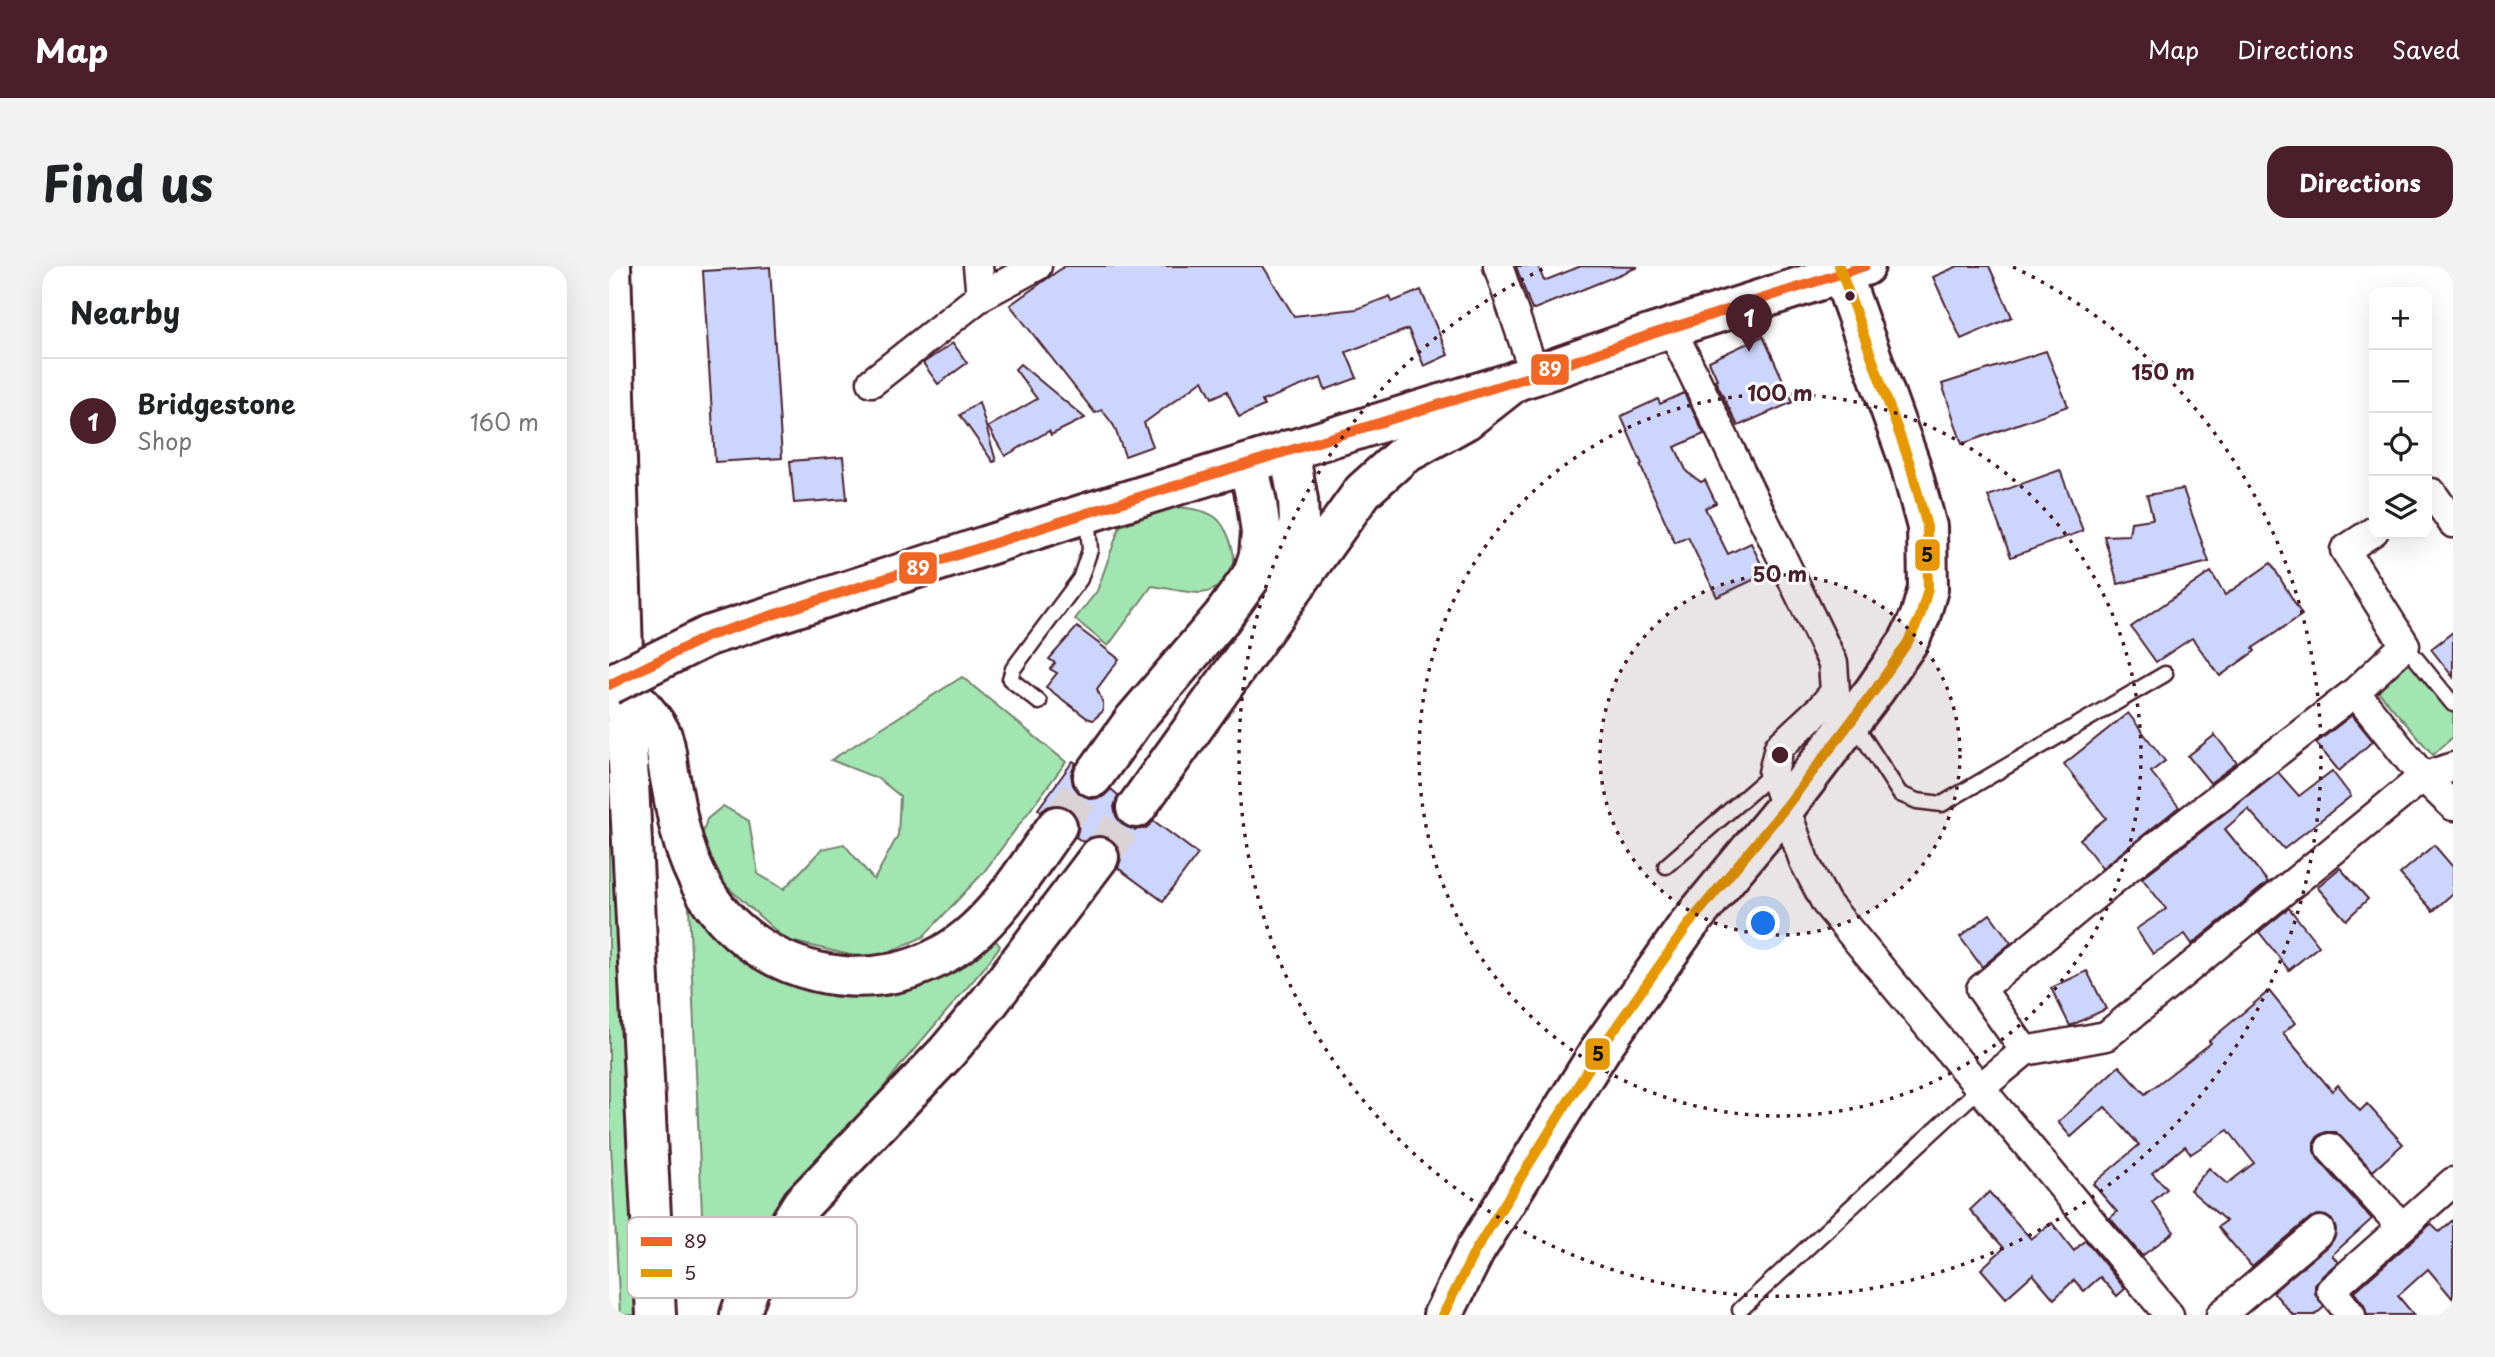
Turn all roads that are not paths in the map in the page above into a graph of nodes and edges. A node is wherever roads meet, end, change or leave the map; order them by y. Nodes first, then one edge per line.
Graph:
1 (611, 266) edge
2 (978, 266) edge
3 (1037, 266) edge
4 (1498, 266) edge
5 (1839, 266) edge
6 (1865, 266) edge
7 (981, 296) junction
8 (1671, 328) junction
9 (1526, 377) junction
10 (872, 382) dead end
11 (1289, 450) junction
12 (1248, 464) junction
13 (2437, 490) edge
14 (1087, 513) junction
15 (2453, 523) edge
16 (2369, 534) edge
17 (1284, 599) junction
18 (2405, 645) junction
19 (2165, 674) dead end
20 (617, 685) edge
21 (1835, 692) junction
22 (2355, 692) junction
23 (1039, 702) dead end
24 (2453, 704) edge
25 (2453, 767) edge
26 (1093, 777) tunnel mouth
27 (2423, 777) junction
28 (1779, 791) junction
29 (2453, 806) edge
30 (1136, 808) tunnel mouth
31 (1057, 827) tunnel mouth
32 (1099, 857) tunnel mouth
33 (1666, 866) dead end
34 (2025, 1051) junction
35 (1980, 1088) junction
36 (2330, 1148) dead end
37 (2453, 1182) edge
38 (650, 1217) edge
39 (794, 1217) edge
40 (2402, 1227) junction
41 (2320, 1231) dead end
42 (746, 1298) edge
43 (1740, 1310) dead end
44 (2159, 1311) edge
45 (2346, 1313) edge
46 (740, 1315) edge
47 (1443, 1315) edge
48 (2221, 1315) edge

1 - 20 main road
2 - 7 street
3 - 7 street
4 - 9 street
5 - 28 main road
6 - 8 main road
7 - 10 street
8 - 9 main road
8 - 21 street
9 - 11 main road
9 - 17 main road
11 - 12 main road
11 - 17 main road
12 - 14 main road
12 - 26 main road
13 - 15 street
14 - 20 main road, bridge
14 - 23 lane
16 - 18 street
17 - 30 main road
18 - 22 street
18 - 24 lane
19 - 21 lane
20 - 31 main road
20 - 38 main road
21 - 28 street
22 - 27 street
22 - 34 street
25 - 27 street
27 - 29 street
27 - 34 street
28 - 33 lane
28 - 35 street
28 - 47 main road
32 - 39 main road
34 - 35 street
35 - 43 lane
35 - 44 street
36 - 40 street
37 - 40 street
40 - 45 street
41 - 48 street
42 - 46 main road

